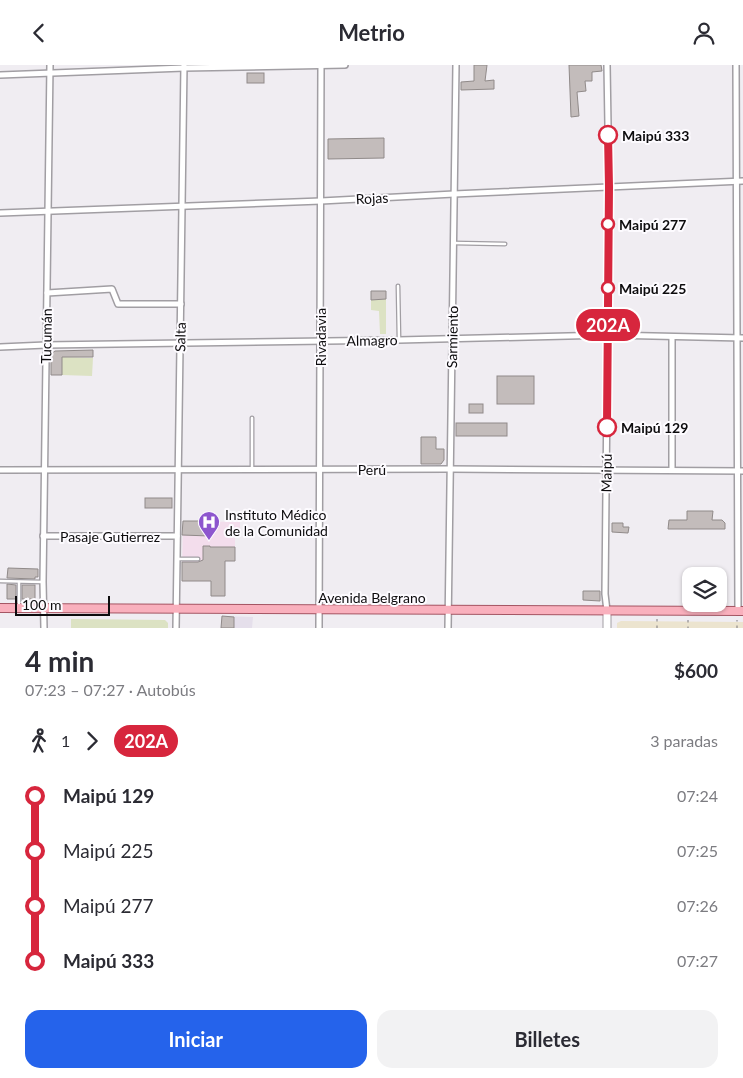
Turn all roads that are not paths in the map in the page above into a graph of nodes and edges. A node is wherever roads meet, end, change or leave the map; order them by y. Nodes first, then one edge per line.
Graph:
1 (50, 65) edge
2 (321, 65) edge
3 (345, 65) edge
4 (456, 65) edge
5 (607, 65) edge
6 (736, 65) edge
7 (184, 67) edge
8 (50, 73) junction
9 (0, 75) edge
10 (740, 181) edge
11 (609, 187) junction
12 (454, 194) junction
13 (321, 201) junction
14 (182, 206) junction
15 (48, 211) junction
16 (0, 213) edge
17 (453, 243) junction
18 (505, 243) dead end
19 (398, 286) dead end
20 (47, 293) junction
21 (180, 304) junction
22 (608, 335) junction
23 (672, 337) junction
24 (452, 338) junction
25 (399, 339) junction
26 (740, 339) edge
27 (320, 340) junction
28 (180, 343) junction
29 (46, 345) junction
30 (0, 347) edge
31 (252, 417) dead end
32 (0, 469) edge
33 (45, 469) junction
34 (178, 469) junction
35 (252, 469) junction
36 (319, 469) junction
37 (450, 469) junction
38 (606, 469) junction
39 (672, 470) junction
40 (740, 471) edge
41 (43, 536) junction
42 (177, 536) junction
43 (177, 559) junction
44 (198, 559) dead end
45 (0, 581) edge
46 (19, 582) junction
47 (43, 582) junction
48 (19, 607) junction
49 (0, 608) edge
50 (44, 608) junction
51 (176, 609) junction
52 (320, 609) junction
53 (448, 609) junction
54 (607, 611) junction
55 (740, 611) edge
56 (44, 628) edge
57 (176, 628) edge
58 (319, 628) edge
59 (448, 628) edge
60 (607, 628) edge

1 - 8 street, Tucumán
2 - 3 street
2 - 7 street
2 - 13 street, Rivadavia
4 - 12 street, Sarmiento
5 - 11 street, Maipú
6 - 10 street
7 - 8 street
7 - 14 street, Salta
8 - 9 street
8 - 15 street, Tucumán
10 - 11 street, Rojas
10 - 26 street
11 - 12 street, Rojas
11 - 22 street, Maipú
12 - 13 street, Rojas
12 - 17 street, Sarmiento
13 - 14 street, Rojas
13 - 27 street, Rivadavia
14 - 15 street, Rojas
14 - 21 street, Salta
15 - 16 street, Rojas
15 - 20 street, Tucumán
17 - 18 lane
17 - 24 street, Sarmiento
19 - 25 lane
20 - 21 street
20 - 29 street, Tucumán
21 - 28 street, Salta
22 - 23 street, Almagro
22 - 24 street, Almagro
22 - 38 street, Maipú
23 - 26 street, Almagro
23 - 39 street
24 - 25 street, Almagro
24 - 37 street, Sarmiento
25 - 27 street, Almagro
26 - 40 street
27 - 28 street, Almagro
27 - 36 street, Rivadavia
28 - 29 street, Almagro
28 - 34 street, Salta
29 - 30 street, Almagro
29 - 33 street, Tucumán
31 - 35 lane
32 - 33 street, Perú
33 - 34 street, Perú
33 - 41 street, Tucumán
34 - 35 street, Perú
34 - 42 street, Salta
35 - 36 street, Perú
36 - 37 street, Perú
36 - 52 street, Rivadavia
37 - 38 street, Perú
37 - 53 street, Sarmiento
38 - 39 street, Perú
38 - 54 street, Maipú
39 - 40 street, Perú
40 - 55 street
41 - 42 street, Pasaje Gutierrez
41 - 47 street, Tucumán
42 - 43 street, Salta
43 - 44 lane
43 - 51 street, Salta
45 - 46 lane
46 - 47 lane
46 - 48 lane
47 - 50 street, Tucumán
48 - 49 main road, Avenida Belgrano
48 - 50 main road, Avenida Belgrano
50 - 51 main road, Avenida Belgrano
50 - 56 street, Tucumán
51 - 52 main road, Avenida Belgrano
51 - 57 street, Salta
52 - 53 main road, Avenida Belgrano
52 - 58 street, Rivadavia
53 - 54 main road, Avenida Belgrano
53 - 59 street, Sarmiento
54 - 55 main road, Avenida Belgrano
54 - 60 main road

